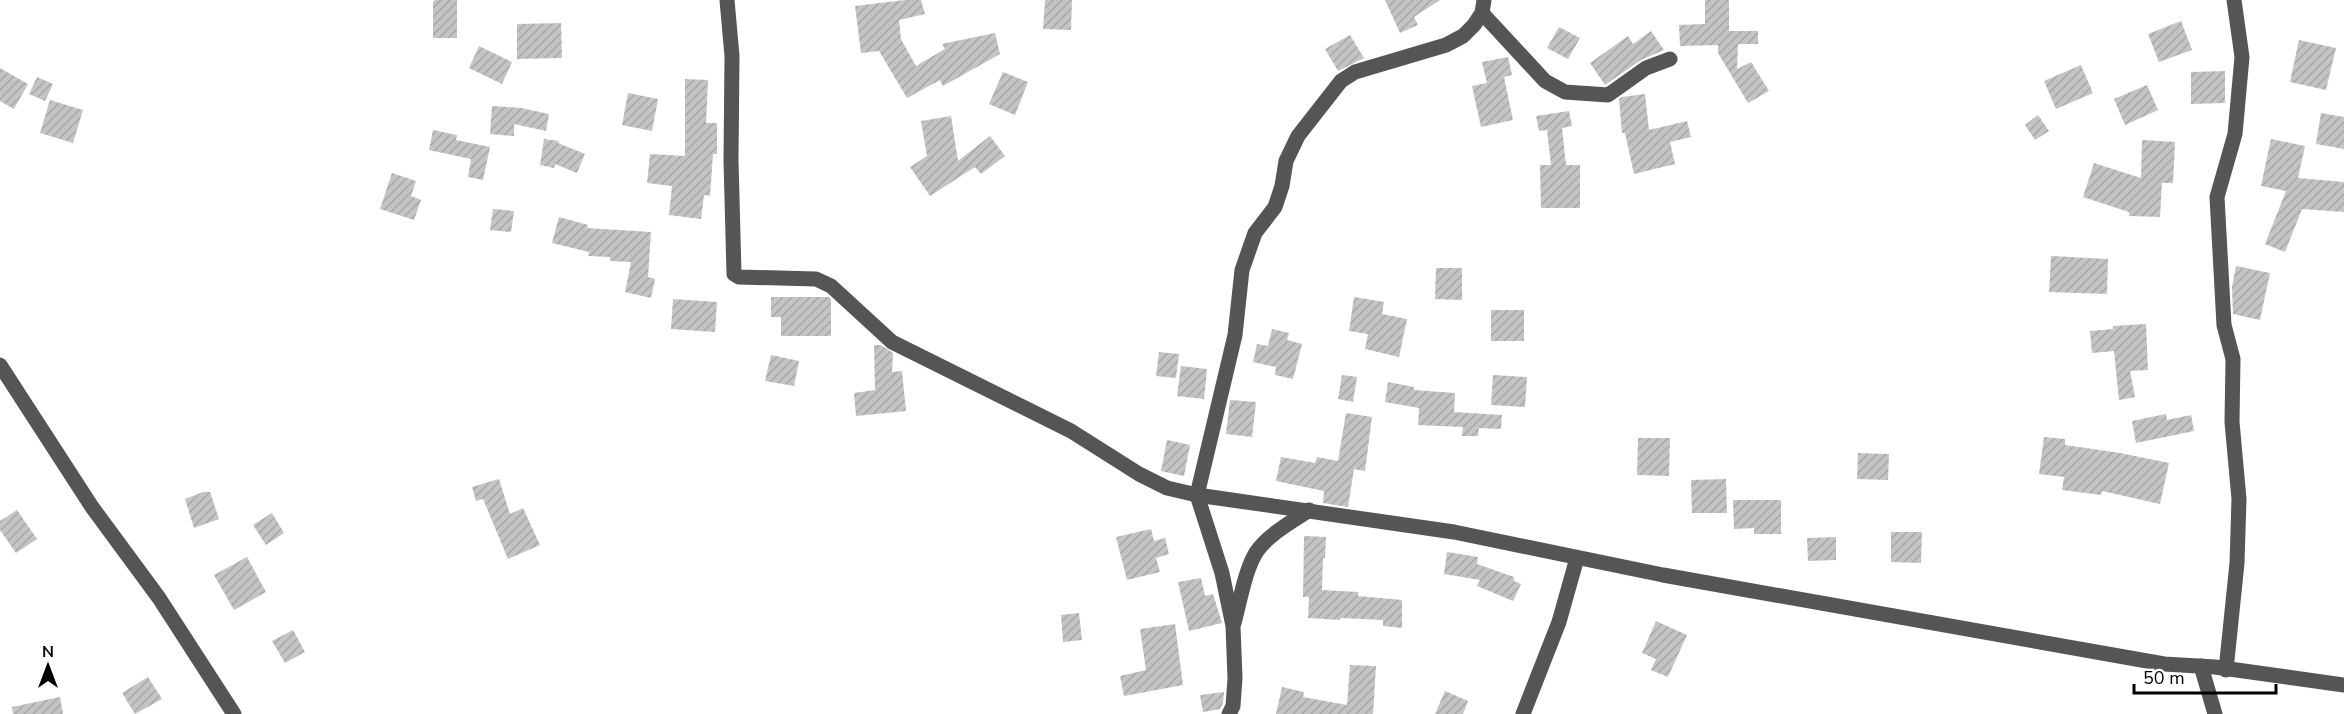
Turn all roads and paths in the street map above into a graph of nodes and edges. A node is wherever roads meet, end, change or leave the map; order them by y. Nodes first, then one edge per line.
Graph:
1 (727, 0) edge
2 (2234, 0) edge
3 (1483, 6) edge
4 (1670, 59) dead end
5 (0, 365) edge
6 (1197, 495) junction
7 (1309, 510) junction
8 (1577, 558) junction
9 (1233, 626) junction
10 (2201, 666) junction
11 (2226, 670) junction
12 (2344, 685) edge
13 (234, 714) edge
14 (1229, 714) edge
15 (1523, 714) edge
16 (2215, 714) edge

1 - 6 street
2 - 11 street
3 - 4 street
3 - 6 street
5 - 13 street
6 - 7 street
6 - 9 street
7 - 8 street
7 - 9 street
8 - 10 street
8 - 15 street
9 - 14 street
10 - 11 street
10 - 16 street
11 - 12 street

